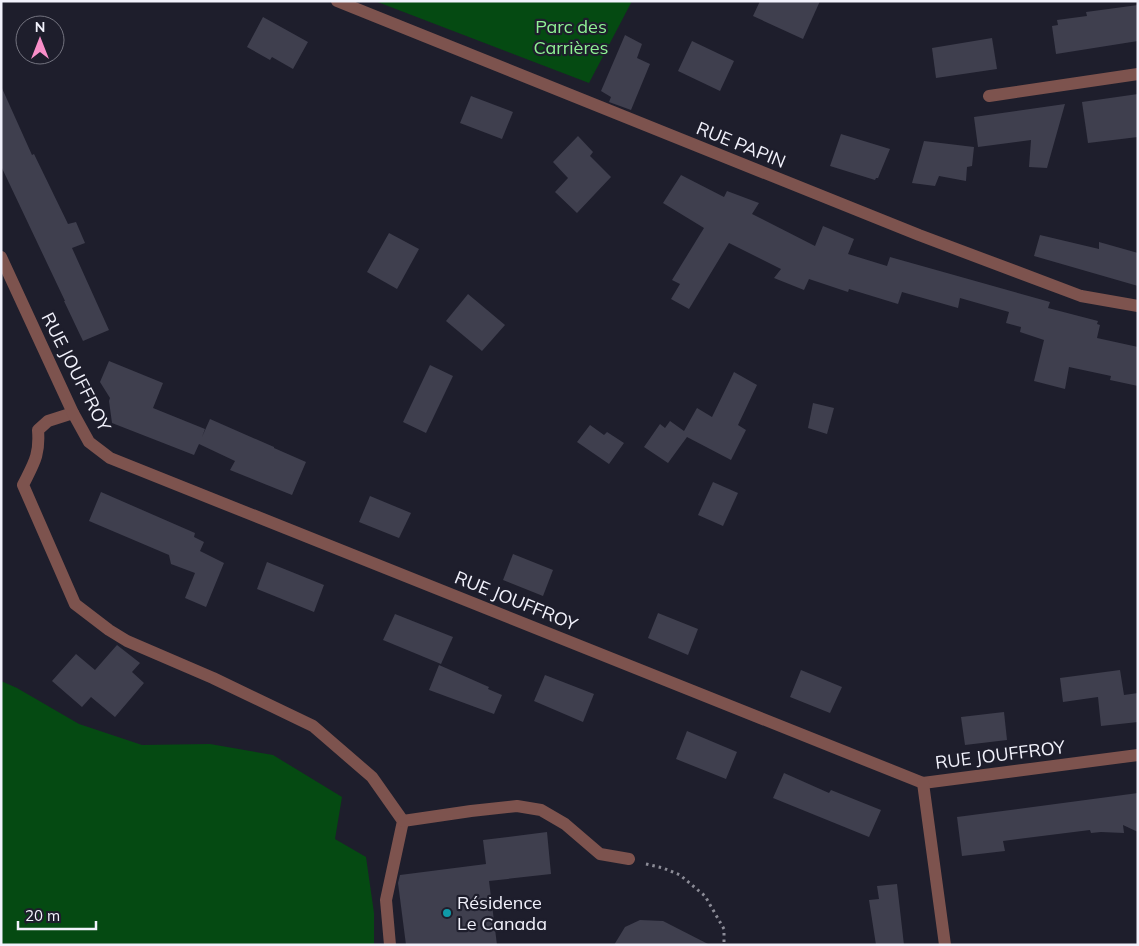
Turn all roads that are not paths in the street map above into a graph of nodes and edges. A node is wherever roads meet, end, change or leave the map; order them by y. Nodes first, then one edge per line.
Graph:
1 (336, 1) edge
2 (1138, 74) edge
3 (989, 96) dead end
4 (1, 256) edge
5 (1138, 306) edge
6 (73, 413) junction
7 (1138, 755) edge
8 (923, 783) junction
9 (403, 821) junction
10 (629, 859) road end
11 (390, 945) edge
12 (945, 945) edge

1 - 5 street, RUE PAPIN
2 - 3 street
4 - 6 street, RUE JOUFFROY
6 - 8 street, RUE JOUFFROY
6 - 9 street
7 - 8 street, RUE JOUFFROY
8 - 12 street
9 - 10 street
9 - 11 street

